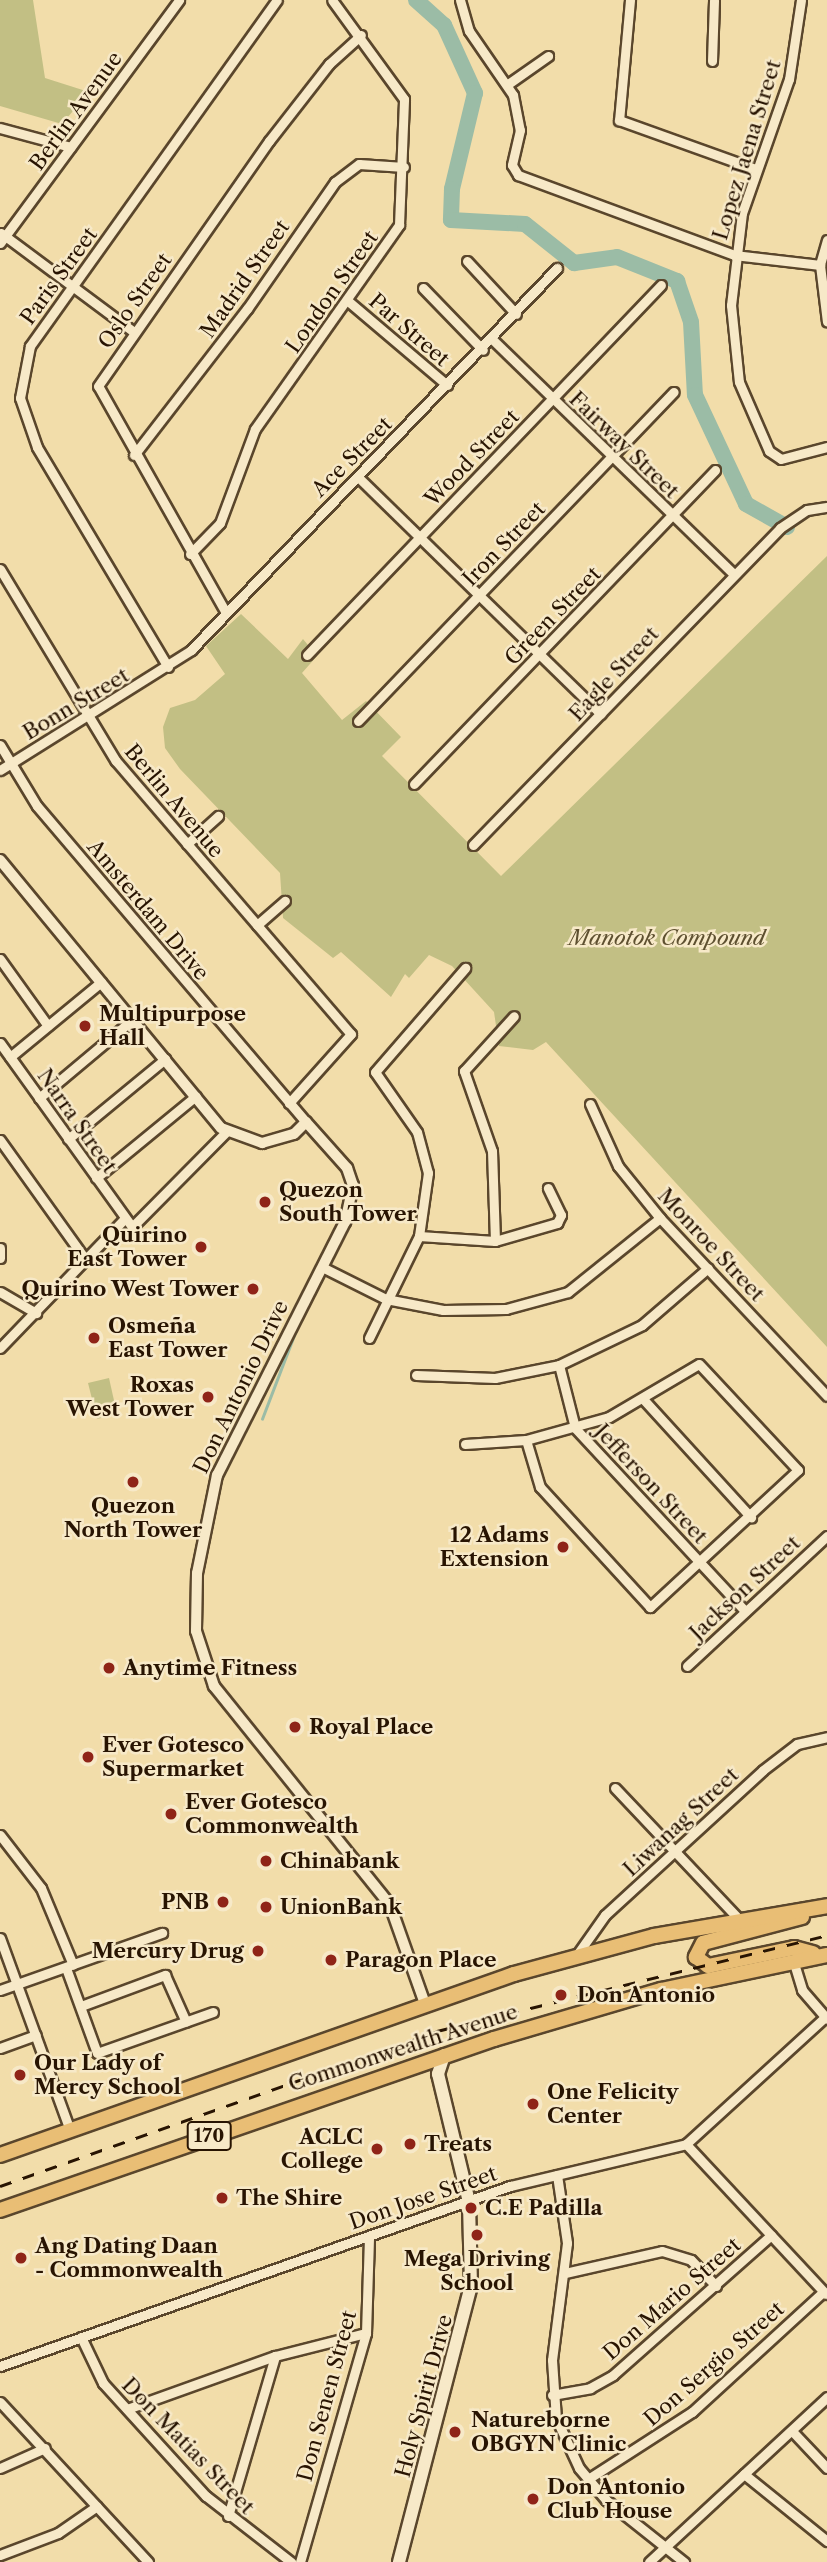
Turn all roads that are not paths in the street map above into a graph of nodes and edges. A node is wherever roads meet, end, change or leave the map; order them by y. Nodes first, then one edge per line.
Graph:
1 (179, 0) edge
2 (277, 0) edge
3 (332, 0) edge
4 (460, 0) edge
5 (630, 0) edge
6 (714, 0) edge
7 (801, 0) edge
8 (361, 35) junction
9 (548, 56) dead end
10 (712, 61) dead end
11 (508, 84) junction
12 (0, 128) edge
13 (71, 147) junction
14 (404, 167) junction
15 (757, 169) junction
16 (2, 237) edge
17 (827, 240) edge
18 (734, 254) junction
19 (467, 261) dead end
20 (820, 265) junction
21 (557, 268) dead end
22 (661, 285) dead end
23 (73, 286) junction
24 (423, 288) dead end
25 (348, 301) junction
26 (516, 314) junction
27 (827, 322) edge
28 (134, 332) junction
29 (493, 340) junction
30 (483, 350) junction
31 (447, 385) junction
32 (674, 392) dead end
33 (551, 399) junction
34 (827, 447) edge
35 (134, 455) junction
36 (612, 457) junction
37 (715, 470) dead end
38 (358, 477) junction
39 (827, 507) edge
40 (673, 517) junction
41 (418, 540) junction
42 (190, 554) junction
43 (0, 569) edge
44 (733, 573) junction
45 (477, 597) junction
46 (225, 611) junction
47 (307, 654) dead end
48 (540, 654) junction
49 (168, 667) junction
50 (601, 714) junction
51 (89, 719) junction
52 (358, 721) dead end
53 (0, 745) edge
54 (10, 764) junction
55 (0, 770) edge
56 (414, 784) dead end
57 (218, 816) dead end
58 (187, 844) junction
59 (473, 845) dead end
60 (0, 860) edge
61 (285, 901) dead end
62 (257, 925) junction
63 (0, 959) edge
64 (465, 968) dead end
65 (100, 982) junction
66 (514, 1016) dead end
67 (132, 1020) junction
68 (48, 1026) junction
69 (0, 1043) edge
70 (10, 1057) junction
71 (165, 1059) junction
72 (196, 1096) junction
73 (39, 1098) junction
74 (289, 1103) junction
75 (590, 1104) dead end
76 (306, 1122) junction
77 (226, 1132) junction
78 (68, 1139) junction
79 (0, 1140) edge
80 (96, 1178) junction
81 (548, 1188) dead end
82 (660, 1218) junction
83 (124, 1219) junction
84 (419, 1236) junction
85 (495, 1241) junction
86 (0, 1248) edge
87 (0, 1258) edge
88 (86, 1260) junction
89 (322, 1267) junction
90 (708, 1268) junction
91 (0, 1292) edge
92 (386, 1299) junction
93 (36, 1313) junction
94 (369, 1338) dead end
95 (0, 1348) edge
96 (559, 1365) junction
97 (416, 1375) dead end
98 (827, 1396) edge
99 (644, 1400) junction
100 (575, 1428) junction
101 (526, 1440) junction
102 (465, 1444) dead end
103 (751, 1517) junction
104 (827, 1536) edge
105 (702, 1563) junction
106 (746, 1611) junction
107 (687, 1666) dead end
108 (827, 1737) edge
109 (615, 1788) dead end
110 (0, 1835) edge
111 (678, 1852) junction
112 (827, 1908) edge
113 (738, 1918) junction
114 (162, 1933) dead end
115 (0, 1938) edge
116 (826, 1955) edge
117 (576, 1956) junction
118 (793, 1960) junction
119 (70, 1967) junction
120 (18, 1984) junction
121 (0, 1990) edge
122 (424, 2001) junction
123 (81, 2006) junction
124 (213, 2012) dead end
125 (826, 2018) edge
126 (186, 2022) junction
127 (36, 2035) junction
128 (0, 2048) edge
129 (444, 2055) junction
130 (422, 2062) junction
131 (438, 2074) junction
132 (70, 2130) junction
133 (686, 2144) junction
134 (0, 2155) edge
135 (557, 2175) junction
136 (469, 2202) junction
137 (0, 2210) edge
138 (771, 2235) junction
139 (369, 2236) junction
140 (565, 2273) junction
141 (716, 2286) junction
142 (825, 2294) edge
143 (366, 2333) junction
144 (82, 2337) junction
145 (275, 2356) junction
146 (0, 2366) edge
147 (552, 2395) junction
148 (827, 2397) edge
149 (0, 2402) edge
150 (127, 2409) junction
151 (792, 2431) junction
152 (45, 2448) junction
153 (0, 2468) edge
154 (827, 2469) edge
155 (744, 2474) junction
156 (588, 2479) junction
157 (97, 2506) junction
158 (228, 2516) junction
159 (827, 2540) edge
160 (665, 2547) junction
161 (0, 2555) edge
162 (148, 2562) edge
163 (291, 2562) edge
164 (300, 2562) edge
165 (399, 2562) edge
166 (649, 2562) edge
167 (684, 2562) edge

1 - 13 street, Berlin Avenue
2 - 23 street, Paris Street
3 - 8 street, London Street
4 - 11 street
5 - 15 street
6 - 10 street
7 - 15 street, Lopez Jaena Street
8 - 14 street, London Street
8 - 28 street, Oslo Street
9 - 11 street
11 - 18 street
12 - 13 street
13 - 16 street, Berlin Avenue
14 - 25 street, London Street
14 - 35 street, Madrid Street
15 - 18 street, Lopez Jaena Street
16 - 23 street
17 - 20 street
18 - 20 street
18 - 34 street, Lopez Jaena Street
19 - 26 street
20 - 27 street
21 - 26 street, Ace Street
22 - 33 street, Wood Street
23 - 28 street
23 - 49 street, Paris Street
24 - 30 street
25 - 31 street, Par Street
25 - 42 street, London Street
26 - 29 street, Ace Street
28 - 35 street, Oslo Street
29 - 30 street, Ace Street
29 - 33 street, Fairway Street
30 - 31 street, Ace Street
31 - 38 street, Ace Street
32 - 36 street, Iron Street
33 - 36 street, Fairway Street
33 - 41 street, Wood Street
35 - 42 street, Oslo Street
36 - 40 street, Fairway Street
36 - 45 street, Iron Street
37 - 40 street, Green Street
38 - 41 street
38 - 46 street, Ace Street
39 - 44 street, Eagle Street
40 - 44 street, Fairway Street
40 - 48 street, Green Street
41 - 45 street
41 - 47 street, Wood Street
42 - 46 street, Oslo Street
43 - 51 street, Berlin Avenue
44 - 50 street, Eagle Street
45 - 48 street
45 - 52 street, Iron Street
46 - 49 street, Ace Street
48 - 50 street
48 - 56 street, Green Street
49 - 51 street, Bonn Street
50 - 59 street, Eagle Street
51 - 54 street, Bonn Street
51 - 58 street, Berlin Avenue
53 - 54 street, Amsterdam Drive
54 - 55 street, Bonn Street
54 - 74 street, Amsterdam Drive
57 - 58 street
58 - 62 street, Berlin Avenue
60 - 65 street
61 - 62 street
62 - 74 street, Berlin Avenue
63 - 68 street
64 - 84 street
65 - 67 street
65 - 68 street
66 - 85 street
67 - 71 street
67 - 73 street
68 - 70 street
69 - 70 street, Narra Street
70 - 73 street, Narra Street
71 - 72 street
71 - 78 street
72 - 77 street
72 - 80 street
73 - 78 street, Narra Street
74 - 76 street, Amsterdam Drive
75 - 82 street, Monroe Street
76 - 77 street
76 - 89 street, Don Antonio Drive
77 - 83 street
78 - 80 street, Narra Street
79 - 88 street
80 - 83 street, Narra Street
81 - 85 street
82 - 90 street, Monroe Street
82 - 92 street
83 - 88 street
84 - 85 street
84 - 92 street
86 - 87 street
88 - 93 street
89 - 92 street
89 - 122 street, Don Antonio Drive
90 - 96 street
90 - 98 street, Monroe Street
91 - 93 street
92 - 94 street
93 - 95 street
96 - 97 street
96 - 100 street, Jefferson Street
99 - 100 street
99 - 103 street
99 - 103 street
100 - 101 street
100 - 105 street, Jefferson Street
101 - 102 street
101 - 105 street
103 - 105 street
104 - 106 street, Jackson Street
105 - 106 street, Jefferson Street
106 - 107 street, Jackson Street
108 - 111 street, Liwanag Street
109 - 111 street
110 - 119 street
111 - 113 street
111 - 117 street, Liwanag Street
112 - 113 main road, Commonwealth Avenue / 170
112 - 116 main road
113 - 117 main road, Commonwealth Avenue / 170
114 - 119 street
115 - 120 street
116 - 118 main road, Commonwealth Avenue / 170
117 - 122 main road, Commonwealth Avenue / 170
118 - 125 street
118 - 129 main road, Commonwealth Avenue / 170
119 - 120 street
119 - 123 street
120 - 121 street
120 - 127 street
122 - 132 main road, Commonwealth Avenue / 170
123 - 126 street
123 - 126 street
124 - 126 street
125 - 133 street, Don Jose Street
127 - 128 street
127 - 132 street
129 - 130 main road, Commonwealth Avenue / 170
129 - 131 main road
130 - 131 main road
130 - 137 main road, Commonwealth Avenue / 170
131 - 136 main road, Holy Spirit Drive
132 - 134 main road, Commonwealth Avenue / 170
133 - 135 street, Don Jose Street
133 - 138 street
135 - 136 street, Don Jose Street
135 - 140 street
136 - 139 street, Don Jose Street
136 - 165 main road, Holy Spirit Drive
138 - 141 street, Don Mario Street
138 - 142 street
139 - 143 street, Don Senen Street
139 - 144 street, Don Jose Street
140 - 141 street
140 - 147 street
141 - 147 street, Don Mario Street
142 - 156 street, Don Sergio Street
143 - 145 street
143 - 164 street, Don Senen Street
144 - 146 street, Don Jose Street
144 - 150 street, Don Matias Street
145 - 150 street
145 - 158 street
147 - 156 street
148 - 151 street
149 - 152 street
150 - 158 street, Don Matias Street
151 - 154 street
151 - 155 street
152 - 153 street
152 - 157 street
155 - 159 street
155 - 160 street
156 - 160 street
157 - 161 street
157 - 162 street
158 - 163 street, Don Matias Street
160 - 166 street
160 - 167 street

